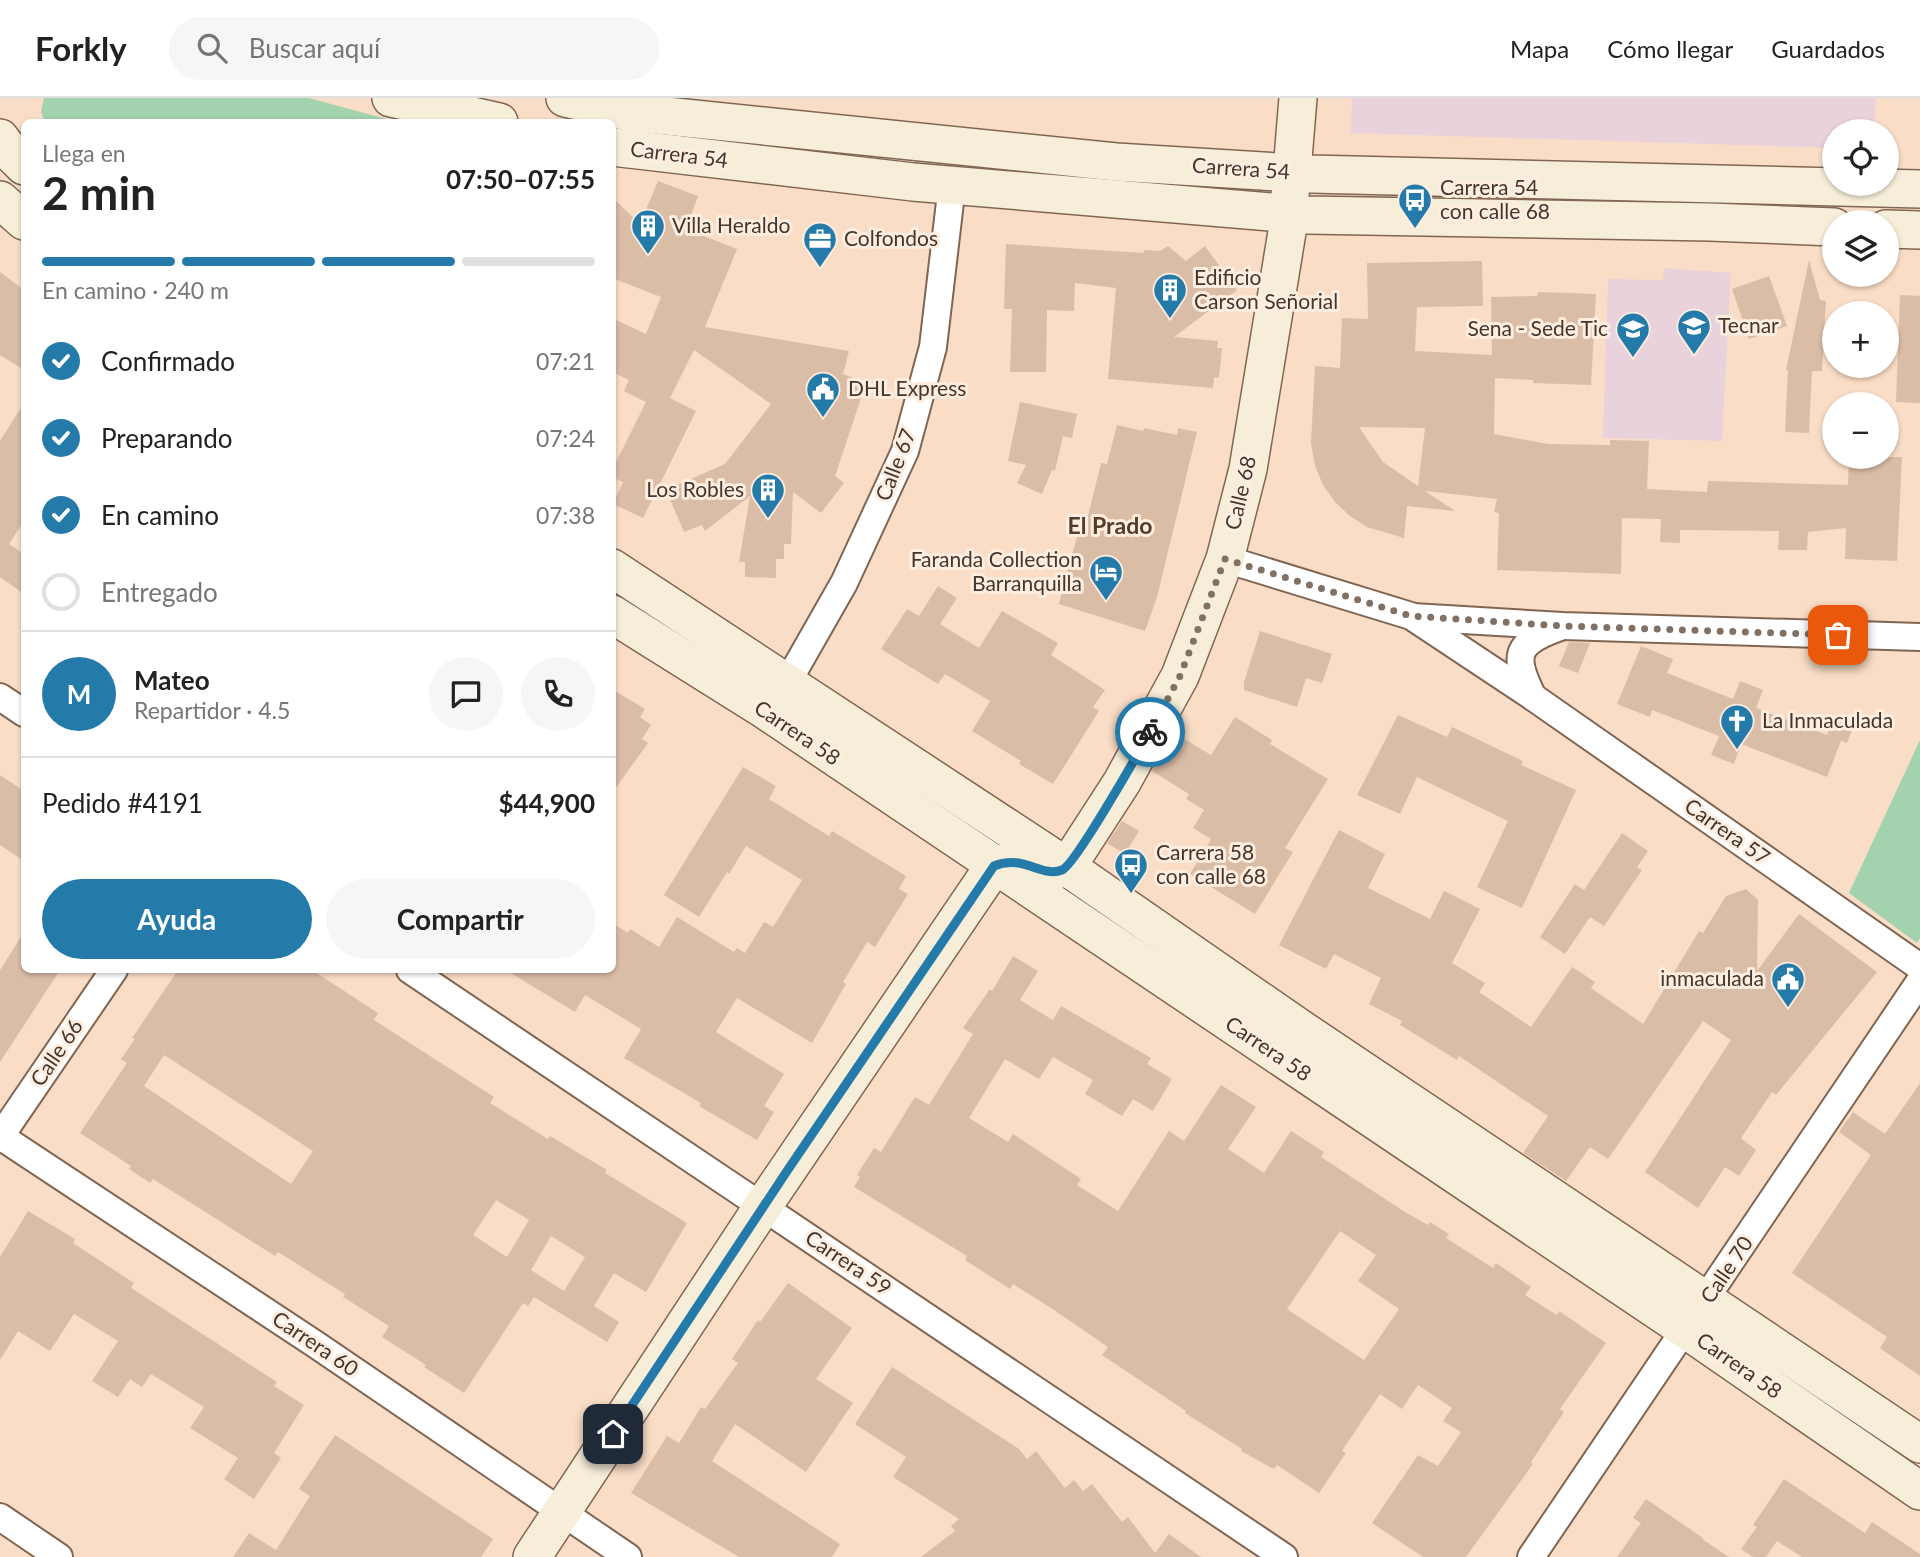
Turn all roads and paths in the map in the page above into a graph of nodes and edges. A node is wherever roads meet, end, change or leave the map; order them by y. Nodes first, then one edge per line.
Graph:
1 (565, 98) edge
2 (1298, 98) edge
3 (420, 107) edge
4 (483, 119) edge
5 (0, 138) edge
6 (940, 144) junction
7 (616, 147) edge
8 (983, 147) junction
9 (21, 163) edge
10 (1292, 172) junction
11 (955, 186) junction
12 (1920, 189) edge
13 (0, 201) edge
14 (1288, 214) junction
15 (21, 218) edge
16 (1822, 226) edge
17 (1899, 229) edge
18 (1920, 230) edge
19 (1225, 559) junction
20 (616, 571) edge
21 (616, 616) edge
22 (1411, 616) junction
23 (1563, 626) junction
24 (1920, 637) edge
25 (0, 697) edge
26 (1533, 697) junction
27 (783, 698) junction
28 (21, 711) edge
29 (994, 866) junction
30 (1067, 867) junction
31 (1920, 967) edge
32 (112, 973) edge
33 (414, 973) edge
34 (1920, 981) edge
35 (0, 1136) edge
36 (763, 1206) junction
37 (1696, 1315) junction
38 (1920, 1444) edge
39 (1920, 1491) edge
40 (562, 1512) junction
41 (0, 1517) edge
42 (59, 1557) edge
43 (532, 1557) edge
44 (628, 1557) edge
45 (1284, 1557) edge
46 (1531, 1557) edge

1 - 6 street, Carrera 54
2 - 10 street, Calle 68
3 - 4 street
5 - 9 street
6 - 8 street, Carrera 54
6 - 11 street
7 - 11 street, Carrera 54
8 - 10 street, Carrera 54
8 - 11 street
10 - 12 street, Carrera 54
10 - 14 street, Calle 68
11 - 14 street, Carrera 54
11 - 27 street, Calle 67
13 - 15 street
14 - 16 street, Carrera 54
14 - 19 street, Calle 68
17 - 18 street
19 - 22 street, Carrera 57
19 - 30 street, Calle 68
20 - 27 street, Carrera 58
21 - 27 street, Carrera 58
22 - 23 street
22 - 26 street, Carrera 57
23 - 24 street
23 - 26 street
25 - 28 street
26 - 31 street, Carrera 57
27 - 29 street, Carrera 58
27 - 30 street, Carrera 58
29 - 30 street
29 - 36 street
29 - 37 street, Carrera 58
30 - 37 street, Carrera 58
32 - 35 street, Calle 66
33 - 36 street, Carrera 59
34 - 37 street, Calle 70
35 - 40 street, Carrera 60
36 - 40 street
36 - 45 street, Carrera 59
37 - 38 street, Carrera 58
37 - 39 street, Carrera 58
37 - 46 street, Calle 70
40 - 43 street
40 - 44 street, Carrera 60
41 - 42 street

